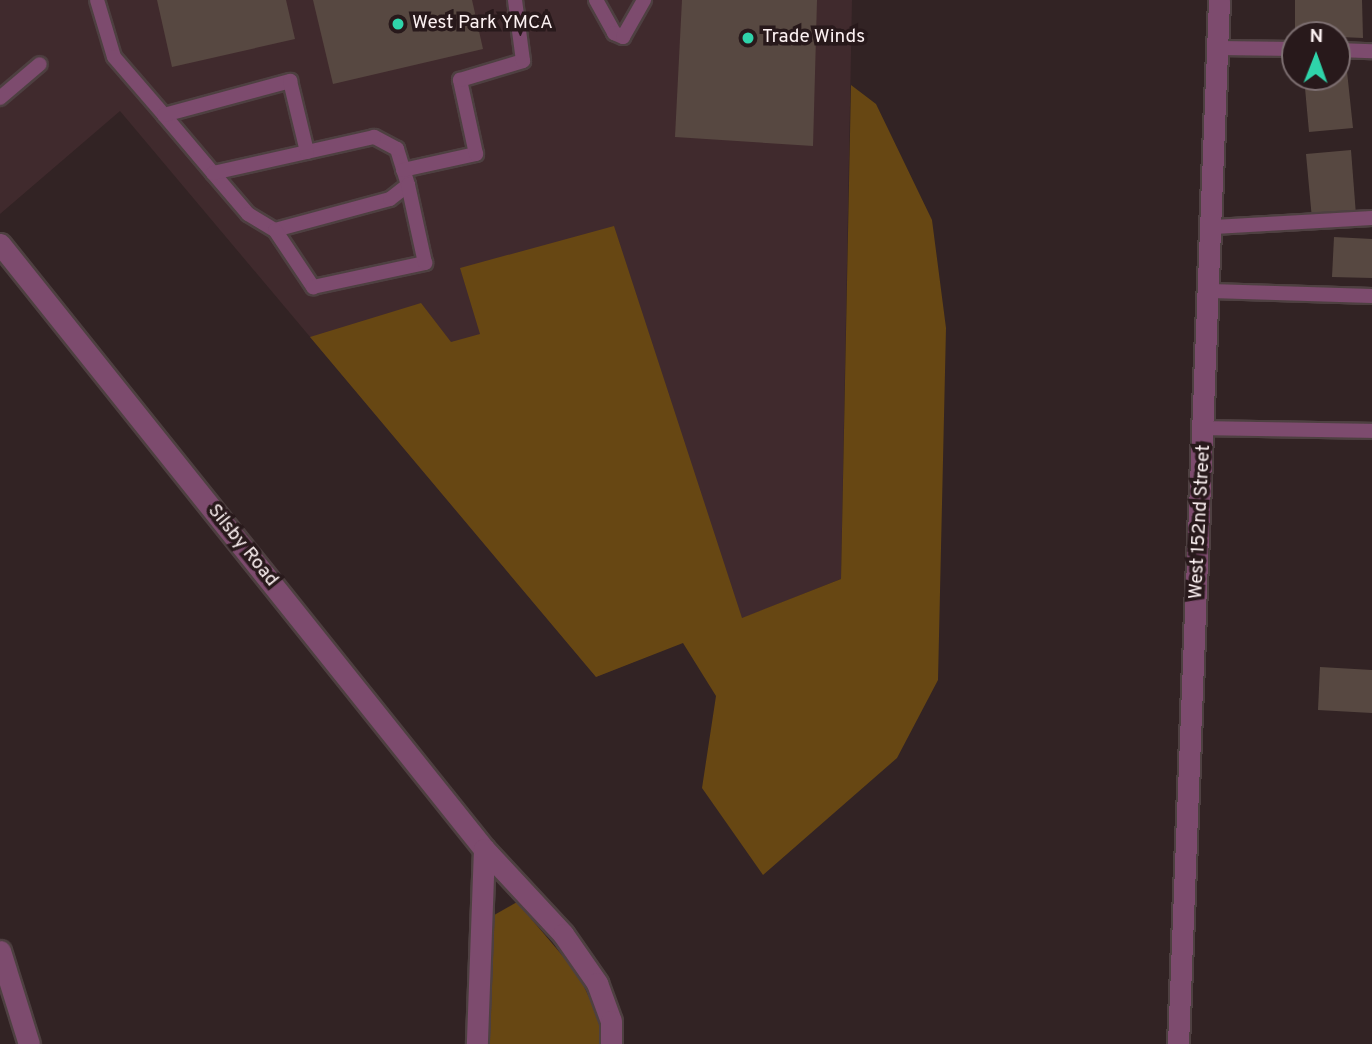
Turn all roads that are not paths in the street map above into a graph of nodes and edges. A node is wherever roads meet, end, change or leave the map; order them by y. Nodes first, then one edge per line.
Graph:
1 (97, 0) edge
2 (515, 0) edge
3 (596, 0) edge
4 (644, 0) edge
5 (1219, 0) edge
6 (1218, 48) junction
7 (1281, 50) edge
8 (1351, 50) edge
9 (1372, 51) edge
10 (40, 64) dead end
11 (0, 97) edge
12 (164, 115) junction
13 (307, 152) junction
14 (403, 170) junction
15 (213, 173) junction
16 (408, 185) junction
17 (1372, 218) edge
18 (1214, 228) junction
19 (275, 230) junction
20 (0, 244) edge
21 (1211, 291) junction
22 (1372, 296) edge
23 (1205, 428) junction
24 (1372, 431) edge
25 (484, 849) junction
26 (0, 951) edge
27 (29, 1044) edge
28 (477, 1044) edge
29 (611, 1044) edge
30 (1178, 1044) edge

1 - 12 lane
2 - 14 lane
3 - 4 lane
5 - 6 street, West 152nd Street
6 - 7 lane
6 - 18 street, West 152nd Street
8 - 9 lane
10 - 11 lane
12 - 13 lane
12 - 15 lane
13 - 14 lane
13 - 15 lane
14 - 16 lane
15 - 19 lane
16 - 19 lane
16 - 19 lane
17 - 18 lane
18 - 21 street, West 152nd Street
20 - 25 street, Silsby Road
21 - 22 lane
21 - 23 street, West 152nd Street
23 - 24 lane
23 - 30 street, West 152nd Street
25 - 28 street
25 - 29 street, Silsby Road
26 - 27 street

